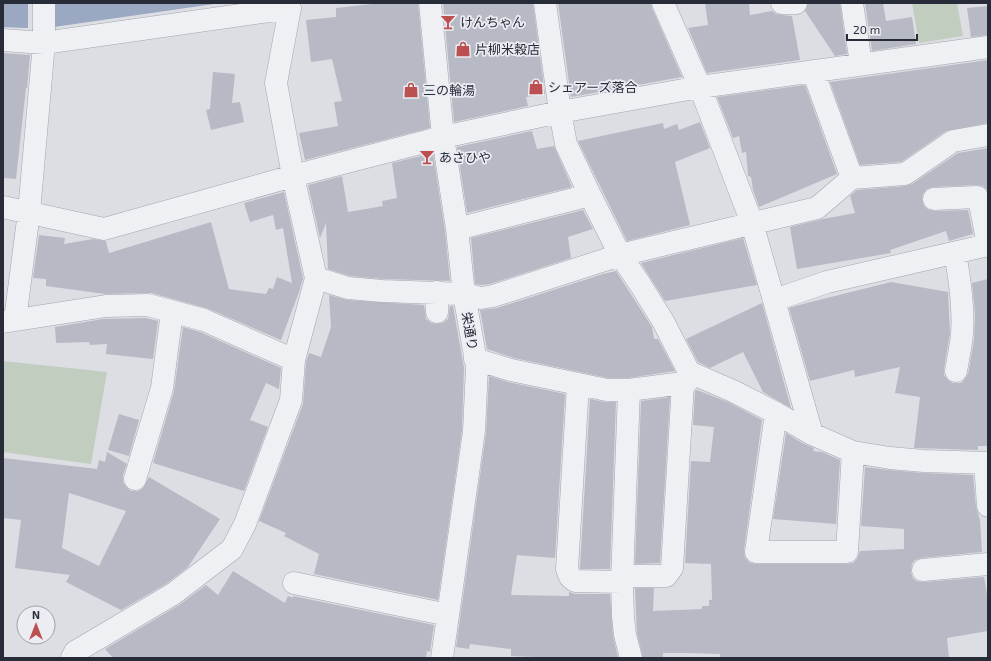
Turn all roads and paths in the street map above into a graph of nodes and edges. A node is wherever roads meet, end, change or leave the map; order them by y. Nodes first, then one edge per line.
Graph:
1 (44, 3) edge
2 (430, 3) edge
3 (545, 3) edge
4 (663, 3) edge
5 (852, 3) edge
6 (44, 38) junction
7 (3, 40) edge
8 (988, 46) edge
9 (861, 64) junction
10 (813, 71) junction
11 (700, 87) junction
12 (560, 112) junction
13 (988, 135) edge
14 (443, 137) junction
15 (293, 176) junction
16 (852, 178) junction
17 (590, 195) junction
18 (934, 199) dead end
19 (984, 204) edge
20 (3, 207) edge
21 (29, 212) junction
22 (752, 223) junction
23 (457, 229) junction
24 (955, 253) junction
25 (620, 255) junction
26 (316, 278) junction
27 (464, 294) junction
28 (775, 300) junction
29 (172, 312) junction
30 (9, 321) edge
31 (475, 359) junction
32 (294, 360) junction
33 (956, 371) dead end
34 (687, 378) junction
35 (578, 385) junction
36 (629, 390) junction
37 (776, 413) junction
38 (812, 434) junction
39 (853, 452) junction
40 (987, 463) edge
41 (135, 479) dead end
42 (988, 506) edge
43 (988, 564) edge
44 (922, 570) dead end
45 (622, 579) junction
46 (294, 583) dead end
47 (448, 615) junction
48 (72, 658) edge
49 (433, 658) edge
50 (439, 658) edge
51 (442, 658) edge
52 (631, 658) edge

1 - 6 street
2 - 14 street, 栄通り
3 - 12 street
4 - 11 street
5 - 9 street
6 - 7 street
6 - 15 street
6 - 21 street
8 - 9 street
9 - 10 street
10 - 11 street
10 - 16 street
11 - 12 street
11 - 22 street
12 - 14 street
12 - 17 street
13 - 16 street
14 - 15 street
14 - 23 street, 栄通り
15 - 21 street
15 - 26 street
16 - 22 street
17 - 23 street
17 - 25 street
18 - 19 street
19 - 24 street
20 - 21 street
21 - 30 street
22 - 25 street
22 - 28 street
23 - 27 street, 栄通り
24 - 28 street
24 - 33 street
25 - 27 street
25 - 34 street
26 - 27 street
26 - 32 street
27 - 31 street, 栄通り
28 - 38 street
29 - 30 street
29 - 32 street
29 - 41 street
31 - 35 street
31 - 47 street, 栄通り
32 - 48 street
34 - 36 street
34 - 37 street
34 - 45 street
35 - 36 street
35 - 45 street
36 - 45 street
37 - 38 street
37 - 39 street
38 - 39 street
39 - 40 street
40 - 42 street
43 - 44 street
45 - 52 street
46 - 47 street
47 - 51 street, 栄通り
49 - 50 street

